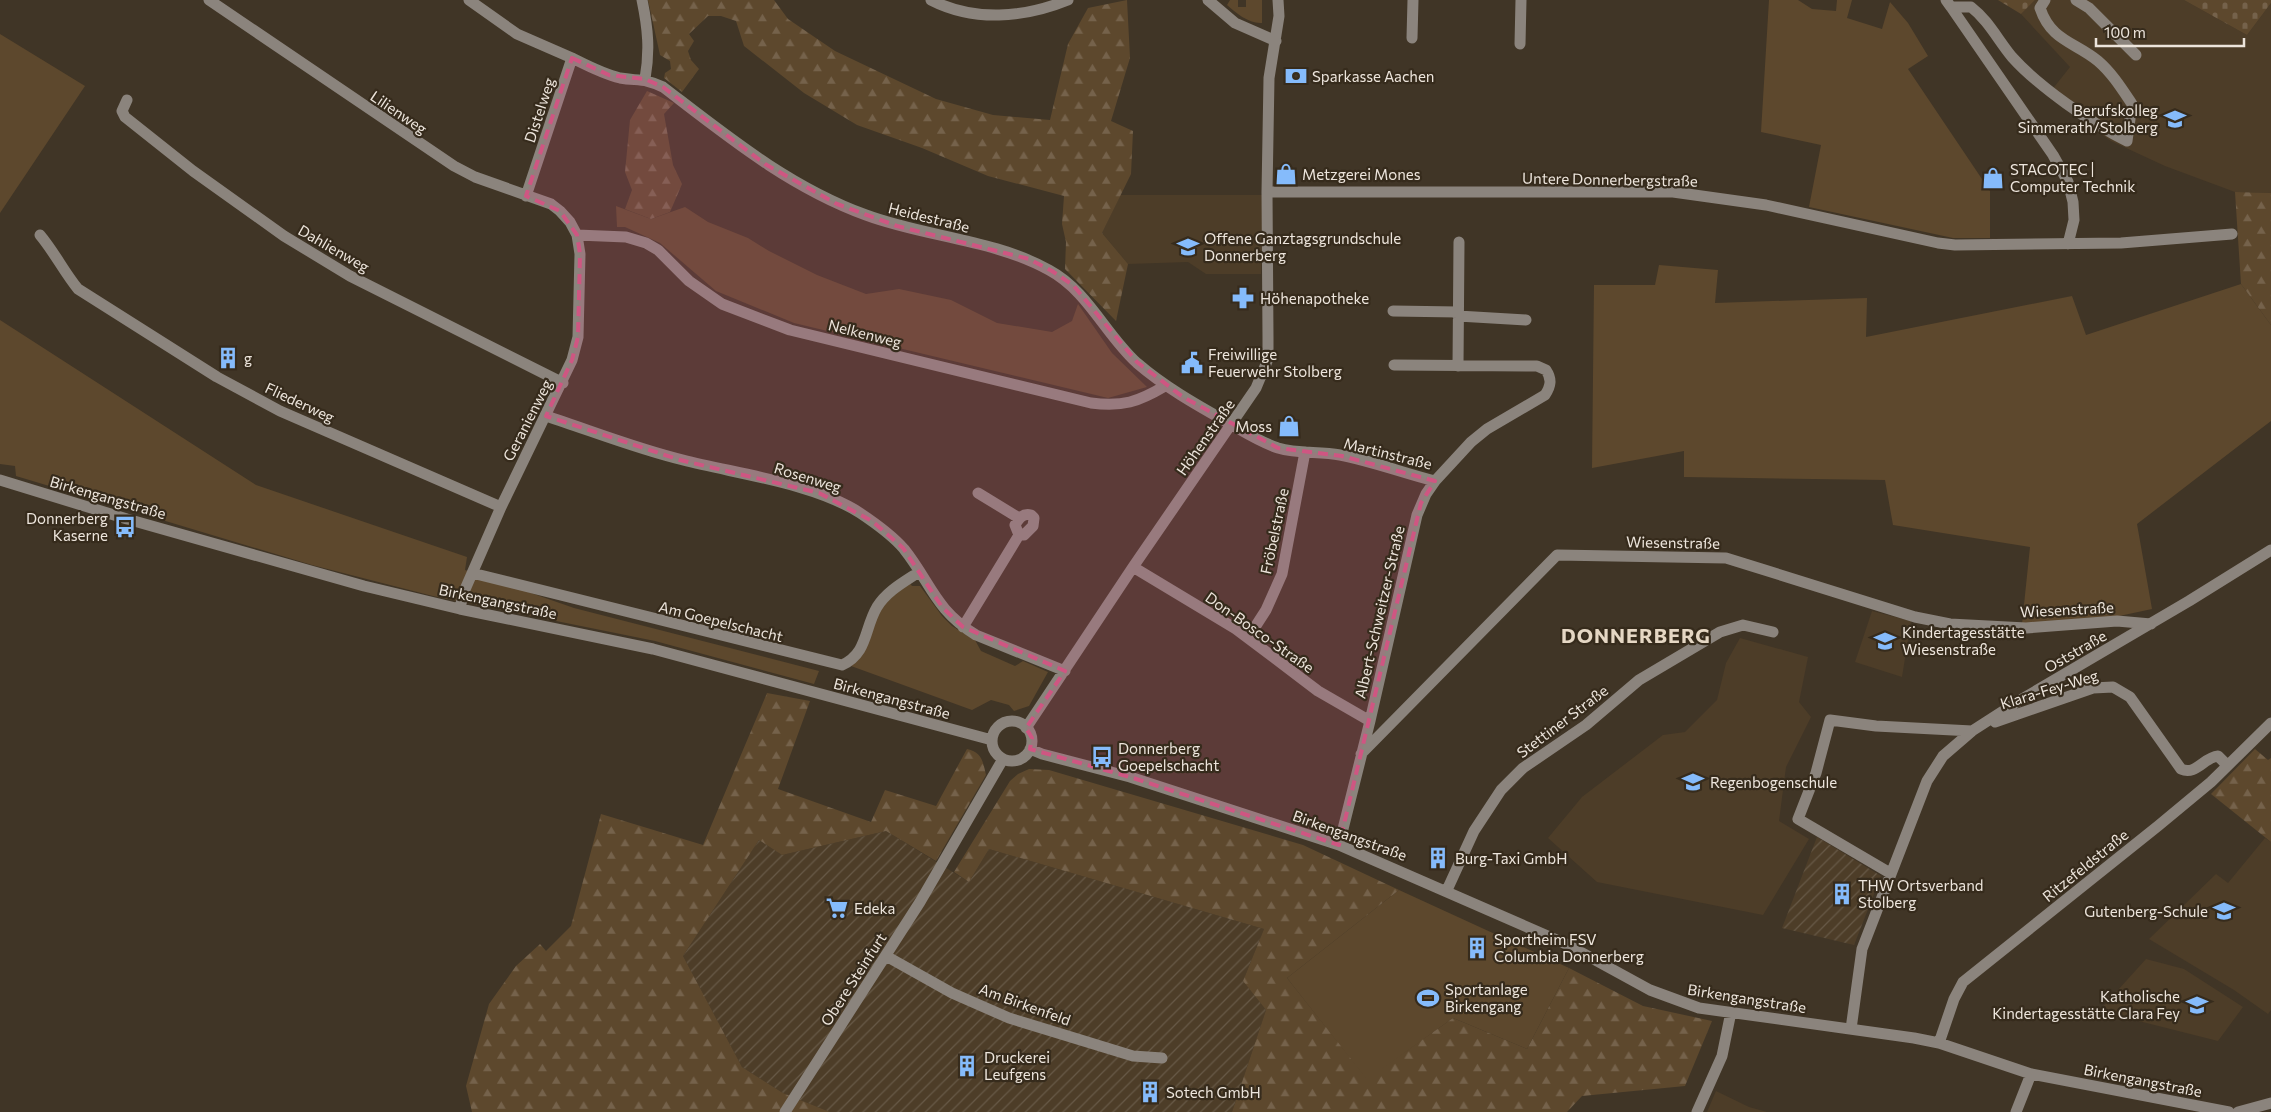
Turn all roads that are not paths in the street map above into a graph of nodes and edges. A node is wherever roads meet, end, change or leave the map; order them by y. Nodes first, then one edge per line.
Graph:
1 (209, 0) edge
2 (469, 0) edge
3 (642, 0) edge
4 (931, 0) edge
5 (1068, 0) edge
6 (1208, 0) edge
7 (1278, 0) edge
8 (1413, 0) edge
9 (1521, 0) edge
10 (2045, 0) edge
11 (2076, 0) edge
12 (1949, 4) edge
13 (1412, 38) dead end
14 (1276, 41) junction
15 (1520, 44) dead end
16 (2136, 55) dead end
17 (572, 58) junction
18 (645, 79) junction
19 (127, 100) dead end
20 (1267, 192) junction
21 (526, 196) junction
22 (2232, 234) dead end
23 (40, 235) dead end
24 (577, 235) junction
25 (1459, 242) dead end
26 (2068, 244) junction
27 (1392, 311) dead end
28 (1458, 314) junction
29 (1526, 320) dead end
30 (1394, 365) dead end
31 (1458, 366) junction
32 (563, 383) junction
33 (1165, 386) junction
34 (546, 416) junction
35 (1232, 425) junction
36 (1305, 452) junction
37 (0, 480) edge
38 (1435, 481) junction
39 (978, 493) dead end
40 (501, 507) junction
41 (2271, 550) edge
42 (1133, 567) junction
43 (919, 572) junction
44 (472, 573) junction
45 (460, 609) junction
46 (2151, 624) junction
47 (963, 627) junction
48 (1772, 632) dead end
49 (1248, 638) junction
50 (1065, 670) junction
51 (1370, 721) junction
52 (2271, 723) edge
53 (1026, 728) junction
54 (1977, 729) junction
55 (992, 740) junction
56 (1030, 749) junction
57 (1361, 754) junction
58 (1003, 759) junction
59 (2228, 766) junction
60 (1339, 844) junction
61 (1890, 873) junction
62 (1446, 890) junction
63 (886, 956) junction
64 (1731, 1012) junction
65 (1850, 1029) junction
66 (1939, 1043) junction
67 (1162, 1058) dead end
68 (2031, 1074) junction
69 (2271, 1102) edge
70 (785, 1112) edge
71 (1697, 1112) edge
72 (2016, 1112) edge
73 (2229, 1112) edge
74 (2238, 1112) edge

1 - 21 street, Lilienweg
2 - 17 street
3 - 18 street
4 - 5 street
6 - 14 street
7 - 14 street, Höhenstraße
8 - 13 street
9 - 15 street
10 - 12 street
11 - 16 street
12 - 26 street
14 - 20 street, Höhenstraße
17 - 18 street, Heidestraße
17 - 21 street, Distelweg
18 - 33 street, Heidestraße
19 - 32 street, Dahlienweg
20 - 26 street, Untere Donnerbergstraße
20 - 35 street, Höhenstraße
21 - 24 street, Lilienweg
22 - 26 street, Untere Donnerbergstraße
23 - 40 street, Fliederweg
24 - 32 street, Geranienweg
24 - 33 street, Nelkenweg
25 - 28 street
27 - 28 street
28 - 29 street
28 - 31 street
30 - 31 street, Martinstraße
31 - 38 street, Martinstraße
32 - 34 street, Geranienweg
33 - 35 street, Heidestraße
34 - 40 street, Geranienweg
34 - 43 street, Rosenweg
35 - 36 street, Martinstraße
35 - 42 street, Höhenstraße
36 - 38 street, Martinstraße
36 - 49 street, Fröbelstraße
37 - 45 street, Birkengangstraße
38 - 51 street, Albert-Schweitzer-Straße
39 - 47 street
40 - 44 street, Geranienweg
41 - 46 street, Oststraße
42 - 49 street, Don-Bosco-Straße
42 - 50 street, Höhenstraße
43 - 44 street, Am Goepelschacht
43 - 47 street, Rosenweg
44 - 45 street, Geranienweg
45 - 55 street, Birkengangstraße
46 - 54 street, Oststraße
46 - 57 street, Wiesenstraße
47 - 50 street, Rosenweg
48 - 62 street, Stettiner Straße
49 - 51 street, Don-Bosco-Straße
50 - 53 street, Höhenstraße
51 - 57 street, Albert-Schweitzer-Straße
52 - 59 street, Ritzefeldstraße
53 - 55 street
53 - 56 street
54 - 59 street, Klara-Fey-Weg
54 - 61 street, Oststraße
54 - 61 street
55 - 58 street
56 - 58 street
56 - 60 street, Birkengangstraße
57 - 60 street
58 - 63 street, Obere Steinfurt
59 - 66 street, Ritzefeldstraße
60 - 62 street, Birkengangstraße
61 - 65 street, Oststraße
62 - 64 street, Birkengangstraße
63 - 67 street, Am Birkenfeld
63 - 70 street, Obere Steinfurt
64 - 65 street, Birkengangstraße
64 - 71 street
65 - 66 street, Birkengangstraße
66 - 68 street, Birkengangstraße
68 - 72 street
68 - 73 street, Birkengangstraße
69 - 74 street

